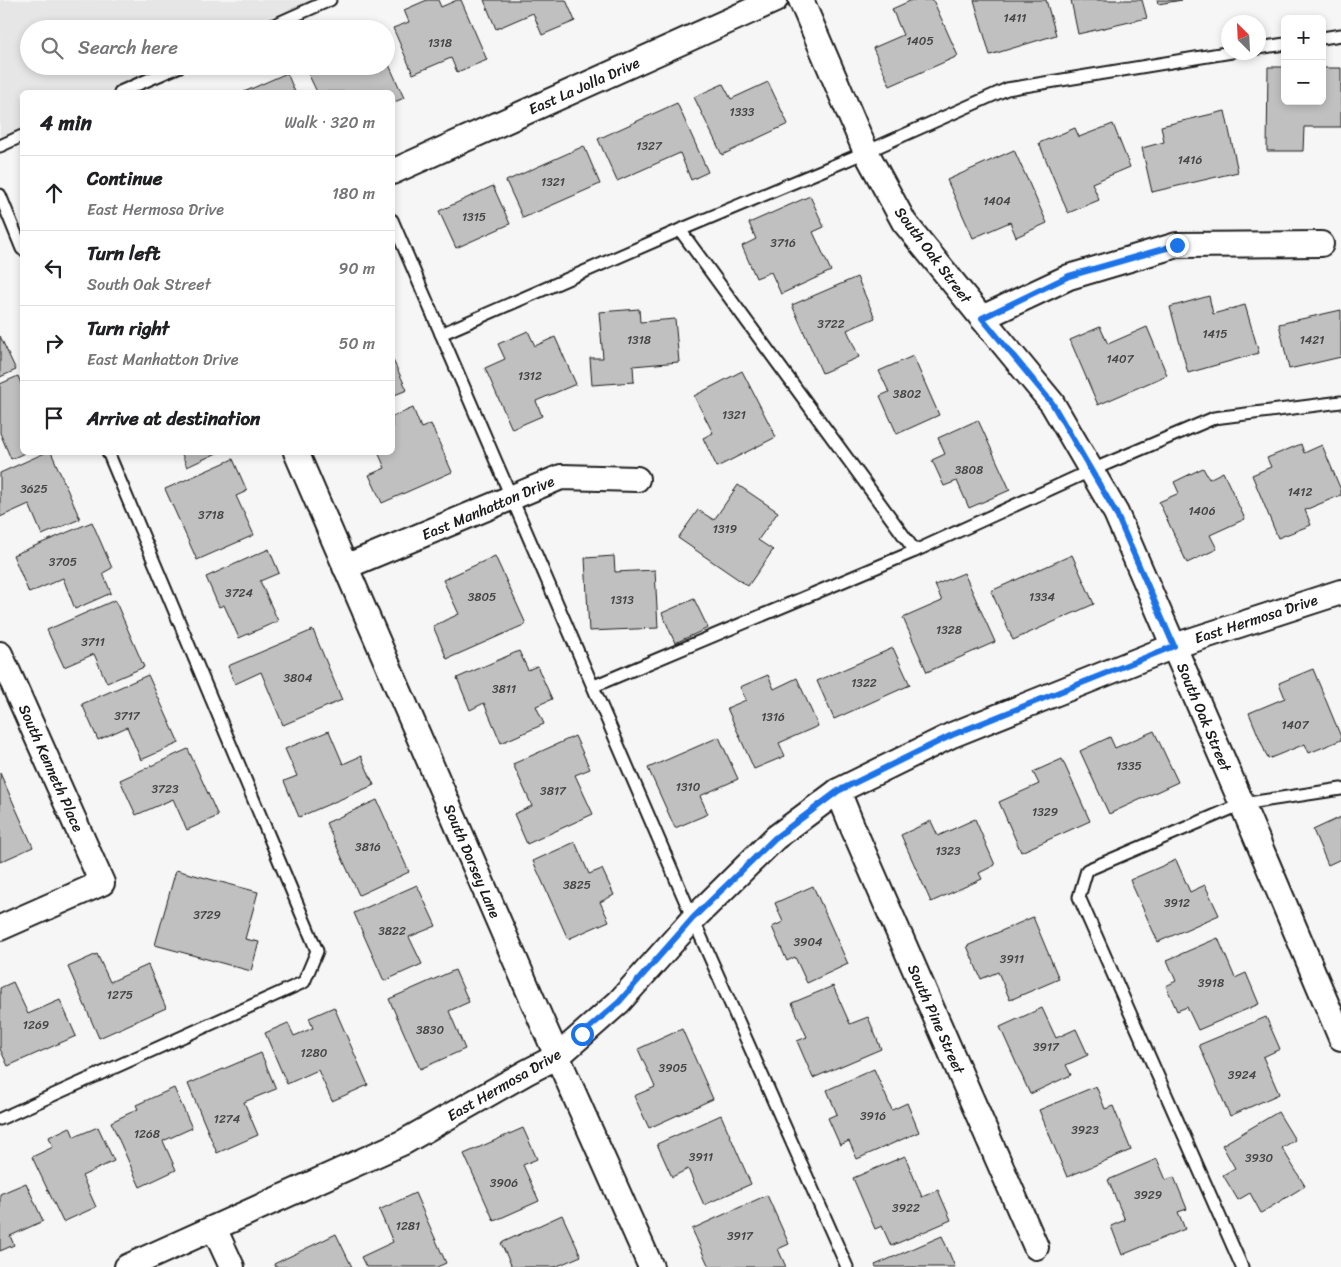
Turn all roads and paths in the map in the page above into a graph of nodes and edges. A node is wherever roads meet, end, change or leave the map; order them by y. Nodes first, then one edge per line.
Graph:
1 (330, 0) edge
2 (775, 0) edge
3 (801, 0) edge
4 (285, 20) edge
5 (1341, 34) edge
6 (1326, 37) edge
7 (1281, 45) edge
8 (1266, 47) edge
9 (1221, 54) edge
10 (159, 75) edge
11 (125, 90) edge
12 (20, 137) edge
13 (0, 146) edge
14 (866, 152) junction
15 (395, 171) edge
16 (0, 195) edge
17 (395, 227) edge
18 (680, 230) junction
19 (20, 244) edge
20 (1321, 244) dead end
21 (982, 318) junction
22 (441, 334) junction
23 (1341, 402) edge
24 (109, 455) edge
25 (297, 455) edge
26 (1092, 470) junction
27 (636, 479) dead end
28 (512, 498) junction
29 (915, 551) junction
30 (345, 568) junction
31 (1341, 592) edge
32 (1174, 646) junction
33 (0, 654) edge
34 (594, 686) junction
35 (1341, 789) edge
36 (838, 791) junction
37 (1242, 804) junction
38 (693, 918) junction
39 (0, 928) edge
40 (1341, 1038) edge
41 (558, 1056) junction
42 (0, 1120) edge
43 (214, 1228) junction
44 (1036, 1247) dead end
45 (127, 1267) edge
46 (232, 1267) edge
47 (651, 1267) edge
48 (847, 1267) edge
49 (1242, 1267) edge

1 - 4 lane
2 - 15 street, East La Jolla Drive
3 - 14 street, South Oak Street
5 - 6 lane
7 - 8 lane
9 - 14 lane
10 - 11 lane
12 - 13 lane
14 - 18 lane
14 - 21 street, South Oak Street
16 - 19 lane
17 - 22 lane
18 - 22 lane
18 - 29 lane
20 - 21 street
21 - 26 street, South Oak Street
22 - 28 lane
23 - 26 lane
24 - 42 lane
25 - 30 street, South Dorsey Lane
26 - 29 lane
26 - 32 street, South Oak Street
27 - 28 street, East Manhatton Drive
28 - 30 street, East Manhatton Drive
28 - 34 lane
29 - 34 lane
30 - 41 street, South Dorsey Lane
31 - 32 street, East Hermosa Drive
32 - 36 street, East Hermosa Drive
32 - 37 street, South Oak Street
33 - 39 street, South Kenneth Place
34 - 38 lane
35 - 37 lane
36 - 38 street, East Hermosa Drive
36 - 44 street, South Pine Street
37 - 40 street, South Oak Street
37 - 49 lane
38 - 41 street, East Hermosa Drive
38 - 48 lane
41 - 43 street, East Hermosa Drive
41 - 47 street, South Dorsey Lane
43 - 45 street, East Hermosa Drive
43 - 46 street

